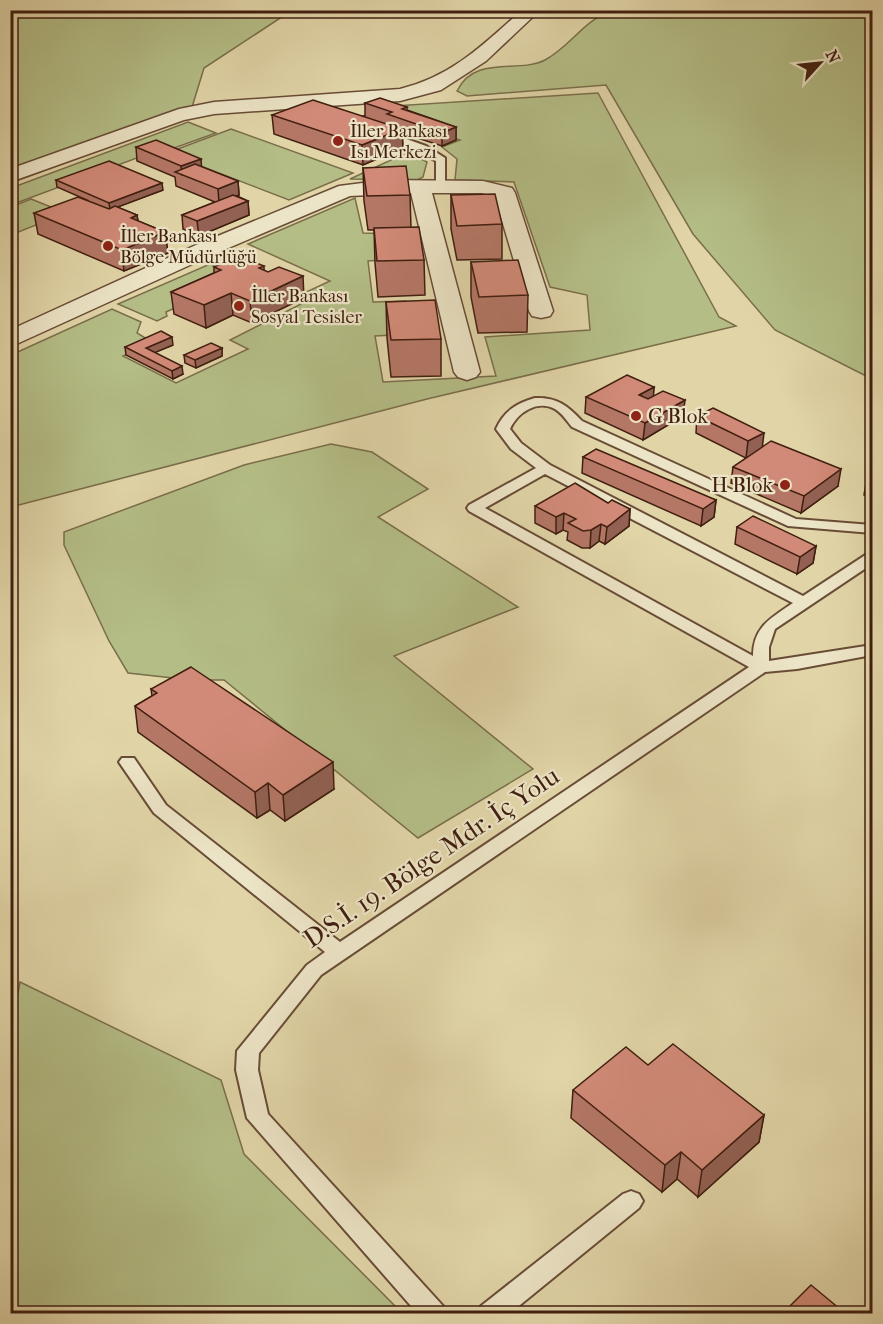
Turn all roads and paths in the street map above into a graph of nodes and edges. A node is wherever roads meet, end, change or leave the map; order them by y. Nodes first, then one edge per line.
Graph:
1 (532, 10) edge
2 (369, 129) edge
3 (10, 176) edge
4 (430, 186) junction
5 (541, 311) dead end
6 (10, 340) edge
7 (467, 372) dead end
8 (545, 468) junction
9 (873, 529) edge
10 (873, 557) edge
11 (804, 603) junction
12 (873, 650) edge
13 (761, 668) junction
14 (128, 762) dead end
15 (340, 953) junction
16 (631, 1201) dead end
17 (434, 1314) edge
18 (490, 1314) edge

1 - 3 street
2 - 4 lane
4 - 5 street
4 - 6 street
4 - 7 street
8 - 9 lane
8 - 11 lane
8 - 13 lane
10 - 11 lane
11 - 13 lane
12 - 13 lane, D.S.İ. 19. Bölge Mdr. İç Yolu
13 - 15 lane, D.S.İ. 19. Bölge Mdr. İç Yolu
14 - 15 lane
15 - 17 lane, D.S.İ. 19. Bölge Mdr. İç Yolu
16 - 18 lane

